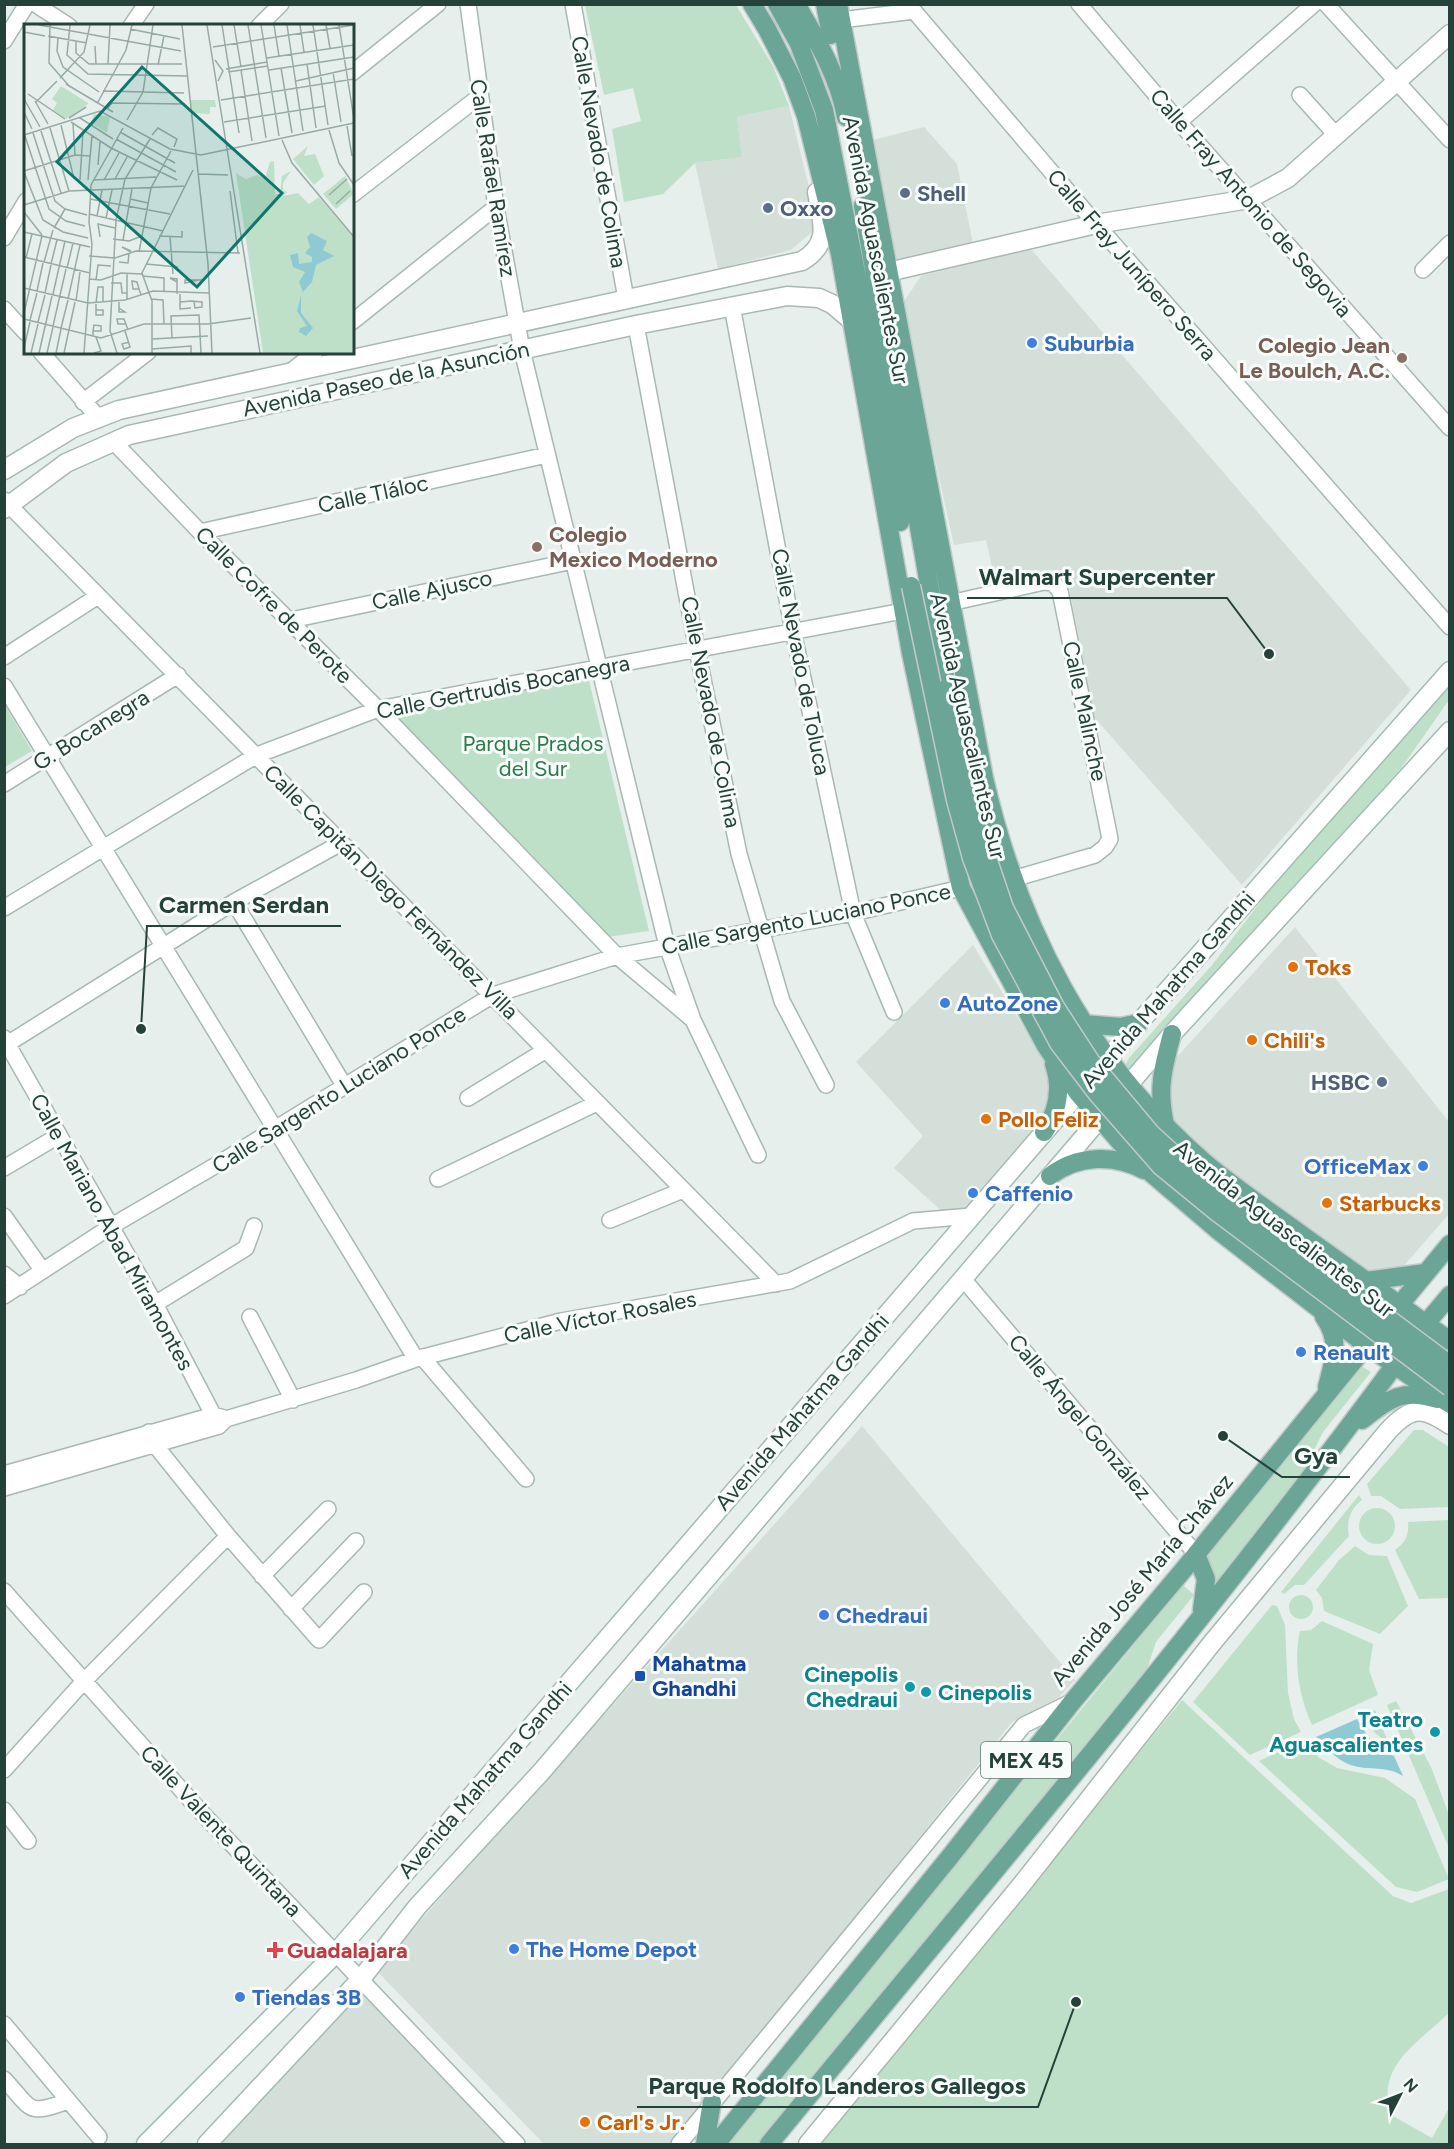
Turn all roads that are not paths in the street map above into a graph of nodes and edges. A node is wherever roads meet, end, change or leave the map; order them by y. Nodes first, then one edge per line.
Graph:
1 (27, 4) edge
2 (35, 4) edge
3 (146, 4) edge
4 (281, 4) edge
5 (438, 4) edge
6 (468, 4) edge
7 (573, 4) edge
8 (752, 4) edge
9 (771, 4) edge
10 (777, 4) edge
11 (796, 4) edge
12 (825, 4) edge
13 (1079, 4) edge
14 (1314, 4) edge
15 (1326, 4) edge
16 (837, 10) edge
17 (66, 24) edge
18 (132, 24) edge
19 (261, 24) edge
20 (767, 29) junction
21 (1449, 34) edge
22 (4, 41) edge
23 (354, 71) edge
24 (1395, 81) junction
25 (1300, 95) dead end
26 (480, 96) junction
27 (842, 96) junction
28 (1179, 122) junction
29 (1336, 135) junction
30 (1449, 140) edge
31 (814, 152) junction
32 (354, 193) edge
33 (1248, 200) junction
34 (24, 204) edge
35 (496, 207) junction
36 (1096, 224) junction
37 (4, 238) edge
38 (1449, 243) edge
39 (777, 266) junction
40 (1423, 270) dead end
41 (888, 272) junction
42 (787, 296) junction
43 (626, 299) junction
44 (732, 306) junction
45 (4, 309) edge
46 (354, 320) edge
47 (852, 321) junction
48 (516, 323) junction
49 (636, 325) junction
50 (24, 332) edge
51 (522, 350) junction
52 (43, 354) edge
53 (145, 354) edge
54 (313, 354) edge
55 (288, 374) junction
56 (83, 402) junction
57 (97, 416) junction
58 (1449, 428) edge
59 (113, 441) junction
60 (547, 455) junction
61 (4, 470) edge
62 (6, 505) edge
63 (200, 532) junction
64 (573, 561) junction
65 (98, 596) junction
66 (950, 603) junction
67 (903, 611) junction
68 (291, 620) junction
69 (1449, 627) edge
70 (793, 631) junction
71 (697, 650) junction
72 (4, 657) edge
73 (601, 666) junction
74 (1449, 671) edge
75 (178, 675) junction
76 (4, 686) edge
77 (378, 709) junction
78 (1449, 716) edge
79 (1449, 731) edge
80 (257, 755) junction
81 (1426, 757) junction
82 (47, 759) junction
83 (4, 784) edge
84 (341, 843) junction
85 (102, 847) junction
86 (1013, 879) junction
87 (962, 888) junction
88 (234, 902) junction
89 (4, 908) edge
90 (853, 913) junction
91 (759, 928) junction
92 (668, 946) junction
93 (165, 947) junction
94 (617, 956) junction
95 (493, 994) junction
96 (894, 1012) dead end
97 (693, 1020) junction
98 (1139, 1023) junction
99 (1083, 1024) junction
100 (1172, 1034) junction
101 (1095, 1041) junction
102 (6, 1042) edge
103 (1046, 1046) junction
104 (546, 1050) junction
105 (1108, 1058) junction
106 (1059, 1066) junction
107 (826, 1085) dead end
108 (1128, 1085) junction
109 (345, 1087) junction
110 (1078, 1093) junction
111 (468, 1098) dead end
112 (597, 1102) junction
113 (1099, 1119) junction
114 (1165, 1126) junction
115 (276, 1128) junction
116 (1044, 1132) junction
117 (58, 1136) junction
118 (758, 1155) dead end
119 (1204, 1161) junction
120 (4, 1168) edge
121 (1151, 1173) junction
122 (1050, 1176) junction
123 (438, 1179) dead end
124 (683, 1190) junction
125 (1173, 1192) junction
126 (4, 1216) edge
127 (971, 1216) junction
128 (610, 1220) dead end
129 (254, 1226) dead end
130 (110, 1227) junction
131 (1449, 1244) edge
132 (43, 1271) junction
133 (1425, 1273) junction
134 (4, 1274) edge
135 (964, 1280) junction
136 (1366, 1281) junction
137 (776, 1284) junction
138 (20, 1287) junction
139 (1449, 1295) edge
140 (4, 1296) edge
141 (155, 1304) junction
142 (1400, 1305) junction
143 (1316, 1306) junction
144 (250, 1317) dead end
145 (1425, 1324) junction
146 (1449, 1341) edge
147 (1366, 1345) junction
148 (419, 1358) junction
149 (1449, 1365) edge
150 (1394, 1366) junction
151 (1449, 1387) edge
152 (1325, 1396) junction
153 (293, 1400) junction
154 (1447, 1413) edge
155 (220, 1420) junction
156 (1348, 1430) junction
157 (152, 1438) junction
158 (4, 1474) edge
159 (526, 1479) dead end
160 (4, 1488) edge
161 (328, 1509) dead end
162 (228, 1536) junction
163 (356, 1541) dead end
164 (1196, 1554) junction
165 (262, 1576) junction
166 (4, 1591) edge
167 (364, 1592) dead end
168 (291, 1609) junction
169 (1196, 1622) junction
170 (1212, 1644) junction
171 (1153, 1674) junction
172 (84, 1682) junction
173 (1176, 1689) junction
174 (1073, 1701) junction
175 (4, 1770) edge
176 (4, 1810) edge
177 (28, 1841) dead end
178 (335, 1954) junction
179 (361, 1979) junction
180 (4, 2024) edge
181 (4, 2079) edge
182 (68, 2101) junction
183 (712, 2102) junction
184 (99, 2137) dead end
185 (146, 2145) edge
186 (207, 2145) edge
187 (518, 2145) edge
188 (679, 2145) edge
189 (705, 2145) edge
190 (716, 2145) edge
191 (769, 2145) edge
192 (808, 2145) edge

1 - 22 street
2 - 17 street
3 - 18 street
4 - 19 street
5 - 23 street
6 - 26 street, Calle Rafael Ramírez
7 - 43 street, Calle Nevado de Colima
8 - 20 main road, Avenida Aguascalientes Sur
9 - 20 main road
10 - 151 main road, Avenida Aguascalientes Sur, bridge
11 - 27 main road, Avenida Aguascalientes Sur
12 - 27 main road
13 - 28 street, Calle Fray Antonio de Segovia
14 - 28 street
15 - 24 street
16 - 36 street, Calle Fray Junípero Serra
16 - 41 main road, Avenida Aguascalientes Sur
20 - 31 main road, Avenida Aguascalientes Sur
21 - 24 main road
24 - 29 main road
24 - 30 street
25 - 29 street
26 - 32 street
26 - 35 street, Calle Rafael Ramírez
27 - 149 main road, Avenida Aguascalientes Sur, bridge
28 - 33 street, Calle Fray Antonio de Segovia
29 - 33 main road
31 - 39 main road, Avenida Paseo de la Asunción
31 - 47 main road, Avenida Aguascalientes Sur
33 - 36 main road
33 - 58 street, Calle Fray Antonio de Segovia
34 - 37 street
35 - 46 street
35 - 48 street, Calle Rafael Ramírez
36 - 41 main road
36 - 69 street, Calle Fray Junípero Serra
38 - 40 street
39 - 42 main road
39 - 43 main road, Avenida Paseo de la Asunción
41 - 66 main road, Avenida Aguascalientes Sur
42 - 44 main road, Avenida Paseo de la Asunción
42 - 47 main road, Avenida Paseo de la Asunción
43 - 48 main road, Avenida Paseo de la Asunción
44 - 49 main road, Avenida Paseo de la Asunción
44 - 70 street, Calle Nevado de Toluca
45 - 50 street
47 - 67 main road, Avenida Aguascalientes Sur
48 - 51 street, Calle Rafael Ramírez
48 - 55 main road, Avenida Paseo de la Asunción
49 - 51 main road, Avenida Paseo de la Asunción
49 - 71 street, Calle Nevado de Colima
51 - 59 main road, Avenida Paseo de la Asunción
51 - 60 street, Calle Rafael Ramírez
52 - 56 street
53 - 56 street
54 - 55 street
55 - 57 main road, Avenida Paseo de la Asunción
56 - 57 street
57 - 61 main road, Avenida Paseo de la Asunción
59 - 62 main road, Avenida Paseo de la Asunción
59 - 63 street, Calle Cofre de Perote
60 - 63 street, Calle Tláloc
60 - 64 street, Calle Rafael Ramírez
62 - 65 street, Calle Capitán Diego Fernández Villa
63 - 68 street, Calle Cofre de Perote
64 - 68 street, Calle Ajusco
64 - 73 street, Calle Rafael Ramírez
65 - 72 street
65 - 75 street, Calle Capitán Diego Fernández Villa
66 - 86 main road, Avenida Aguascalientes Sur
66 - 86 street, Calle Malinche
67 - 70 street, Calle Gertrudis Bocanegra
67 - 87 main road, Avenida Aguascalientes Sur
68 - 77 street, Calle Cofre de Perote
70 - 71 street, Calle Gertrudis Bocanegra
70 - 90 street, Calle Nevado de Toluca
71 - 73 street, Calle Gertrudis Bocanegra
71 - 91 street, Calle Nevado de Colima
73 - 77 street, Calle Gertrudis Bocanegra
73 - 92 street, Calle Rafael Ramírez
74 - 98 main road, Avenida Mahatma Gandhi
75 - 80 street, Calle Capitán Diego Fernández Villa
75 - 82 street, G. Bocanegra
76 - 82 street
77 - 80 street, Calle Gertrudis Bocanegra
77 - 94 street, Calle Cofre de Perote
78 - 81 main road
79 - 81 main road, Avenida Mahatma Gandhi
80 - 84 street, Calle Capitán Diego Fernández Villa
80 - 85 street, Calle Gertrudis Bocanegra
81 - 100 main road, Avenida Mahatma Gandhi
82 - 83 street, G. Bocanegra
82 - 85 street
84 - 88 street
84 - 95 street, Calle Capitán Diego Fernández Villa
85 - 89 street, Calle Gertrudis Bocanegra
85 - 93 street
86 - 99 main road, Avenida Aguascalientes Sur
87 - 90 street, Calle Sargento Luciano Ponce
87 - 103 main road, Avenida Aguascalientes Sur
88 - 93 street
88 - 109 street
90 - 91 street, Calle Sargento Luciano Ponce
90 - 96 street, Calle Nevado de Toluca
91 - 92 street, Calle Sargento Luciano Ponce
91 - 107 street, Calle Nevado de Colima
92 - 94 street, Calle Sargento Luciano Ponce
92 - 97 street, Calle Rafael Ramírez
93 - 102 street
93 - 115 street
94 - 95 street, Calle Sargento Luciano Ponce
94 - 97 street, Calle Cofre de Perote
95 - 104 street, Calle Capitán Diego Fernández Villa
95 - 109 street, Calle Sargento Luciano Ponce
97 - 118 street, Calle Rafael Ramírez
98 - 99 main road
98 - 105 main road, Avenida Mahatma Gandhi
99 - 101 main road, Avenida Aguascalientes Sur
100 - 108 main road, Avenida Mahatma Gandhi
100 - 114 main road
101 - 105 main road, Avenida Aguascalientes Sur
101 - 106 main road
102 - 117 street, Calle Mariano Abad Miramontes
103 - 106 main road, Avenida Aguascalientes Sur
103 - 116 main road
104 - 111 street
104 - 112 street, Calle Capitán Diego Fernández Villa
105 - 108 main road, Avenida Aguascalientes Sur
105 - 110 main road, Avenida Mahatma Gandhi
106 - 110 main road, Avenida Aguascalientes Sur
108 - 113 main road, Avenida Mahatma Gandhi
108 - 114 main road, Avenida Aguascalientes Sur
109 - 115 street, Calle Sargento Luciano Ponce
110 - 113 main road, Avenida Aguascalientes Sur
110 - 116 main road, Avenida Mahatma Gandhi
112 - 123 street
112 - 124 street, Calle Capitán Diego Fernández Villa
113 - 121 main road, Avenida Aguascalientes Sur
113 - 122 main road, Avenida Mahatma Gandhi
114 - 119 main road, Avenida Aguascalientes Sur
115 - 130 street, Calle Sargento Luciano Ponce
115 - 148 street
116 - 127 main road, Avenida Mahatma Gandhi
117 - 120 street
117 - 130 street, Calle Mariano Abad Miramontes
119 - 125 main road
119 - 136 main road, Avenida Aguascalientes Sur
121 - 122 main road
121 - 125 main road, Avenida Aguascalientes Sur
122 - 135 main road, Avenida Mahatma Gandhi
124 - 128 street
124 - 137 street, Calle Capitán Diego Fernández Villa
125 - 143 main road, Avenida Aguascalientes Sur
126 - 132 street
127 - 137 street, Calle Víctor Rosales
127 - 178 main road, Avenida Mahatma Gandhi
129 - 141 street
130 - 132 street, Calle Sargento Luciano Ponce
130 - 141 street, Calle Mariano Abad Miramontes
131 - 133 main road, Avenida José María Chávez / MEX 45
132 - 138 street, Calle Sargento Luciano Ponce
133 - 136 main road
133 - 142 main road, Avenida José María Chávez / MEX 45
134 - 138 street
135 - 164 street, Calle Ángel González
135 - 179 main road, Avenida Mahatma Gandhi
136 - 142 main road, Avenida Aguascalientes Sur
137 - 148 street, Calle Víctor Rosales
138 - 140 street, Calle Sargento Luciano Ponce
139 - 145 main road, MEX 45
141 - 155 street, Calle Mariano Abad Miramontes
142 - 145 main road, Avenida Aguascalientes Sur
142 - 147 main road, Avenida José María Chávez / MEX 45
143 - 147 main road, Avenida Aguascalientes Sur
143 - 152 main road
144 - 153 street
145 - 146 main road, Avenida Aguascalientes Sur
145 - 150 main road, MEX 45
147 - 150 main road, Avenida Aguascalientes Sur
147 - 152 main road, Avenida José María Chávez / MEX 45
148 - 153 street, Calle Víctor Rosales
148 - 159 street
150 - 154 main road, Avenida Aguascalientes Sur
150 - 156 main road, MEX 45
152 - 164 main road, Avenida José María Chávez / MEX 45
153 - 155 street, Calle Víctor Rosales
154 - 156 main road
154 - 170 main road
155 - 157 street, Calle Víctor Rosales
156 - 169 main road, MEX 45
157 - 158 street, Calle Víctor Rosales
157 - 160 street, Calle Víctor Rosales
157 - 162 street
161 - 165 street
162 - 165 street
162 - 172 street
163 - 168 street
164 - 169 main road
164 - 174 main road, Avenida José María Chávez / MEX 45
165 - 168 street
166 - 172 street, Calle Valente Quintana
167 - 168 street
169 - 170 main road
169 - 171 main road, MEX 45
170 - 173 main road
171 - 173 main road
171 - 191 main road, MEX 45
172 - 175 street
172 - 178 street, Calle Valente Quintana
173 - 192 main road
174 - 183 street
174 - 190 main road, Avenida José María Chávez / MEX 45
176 - 177 street
178 - 179 street, Calle Valente Quintana
178 - 185 main road, Avenida Mahatma Gandhi
179 - 186 main road, Avenida Mahatma Gandhi
179 - 187 street, Calle Valente Quintana
180 - 182 street
181 - 182 street
182 - 184 street
183 - 188 street
183 - 189 main road

